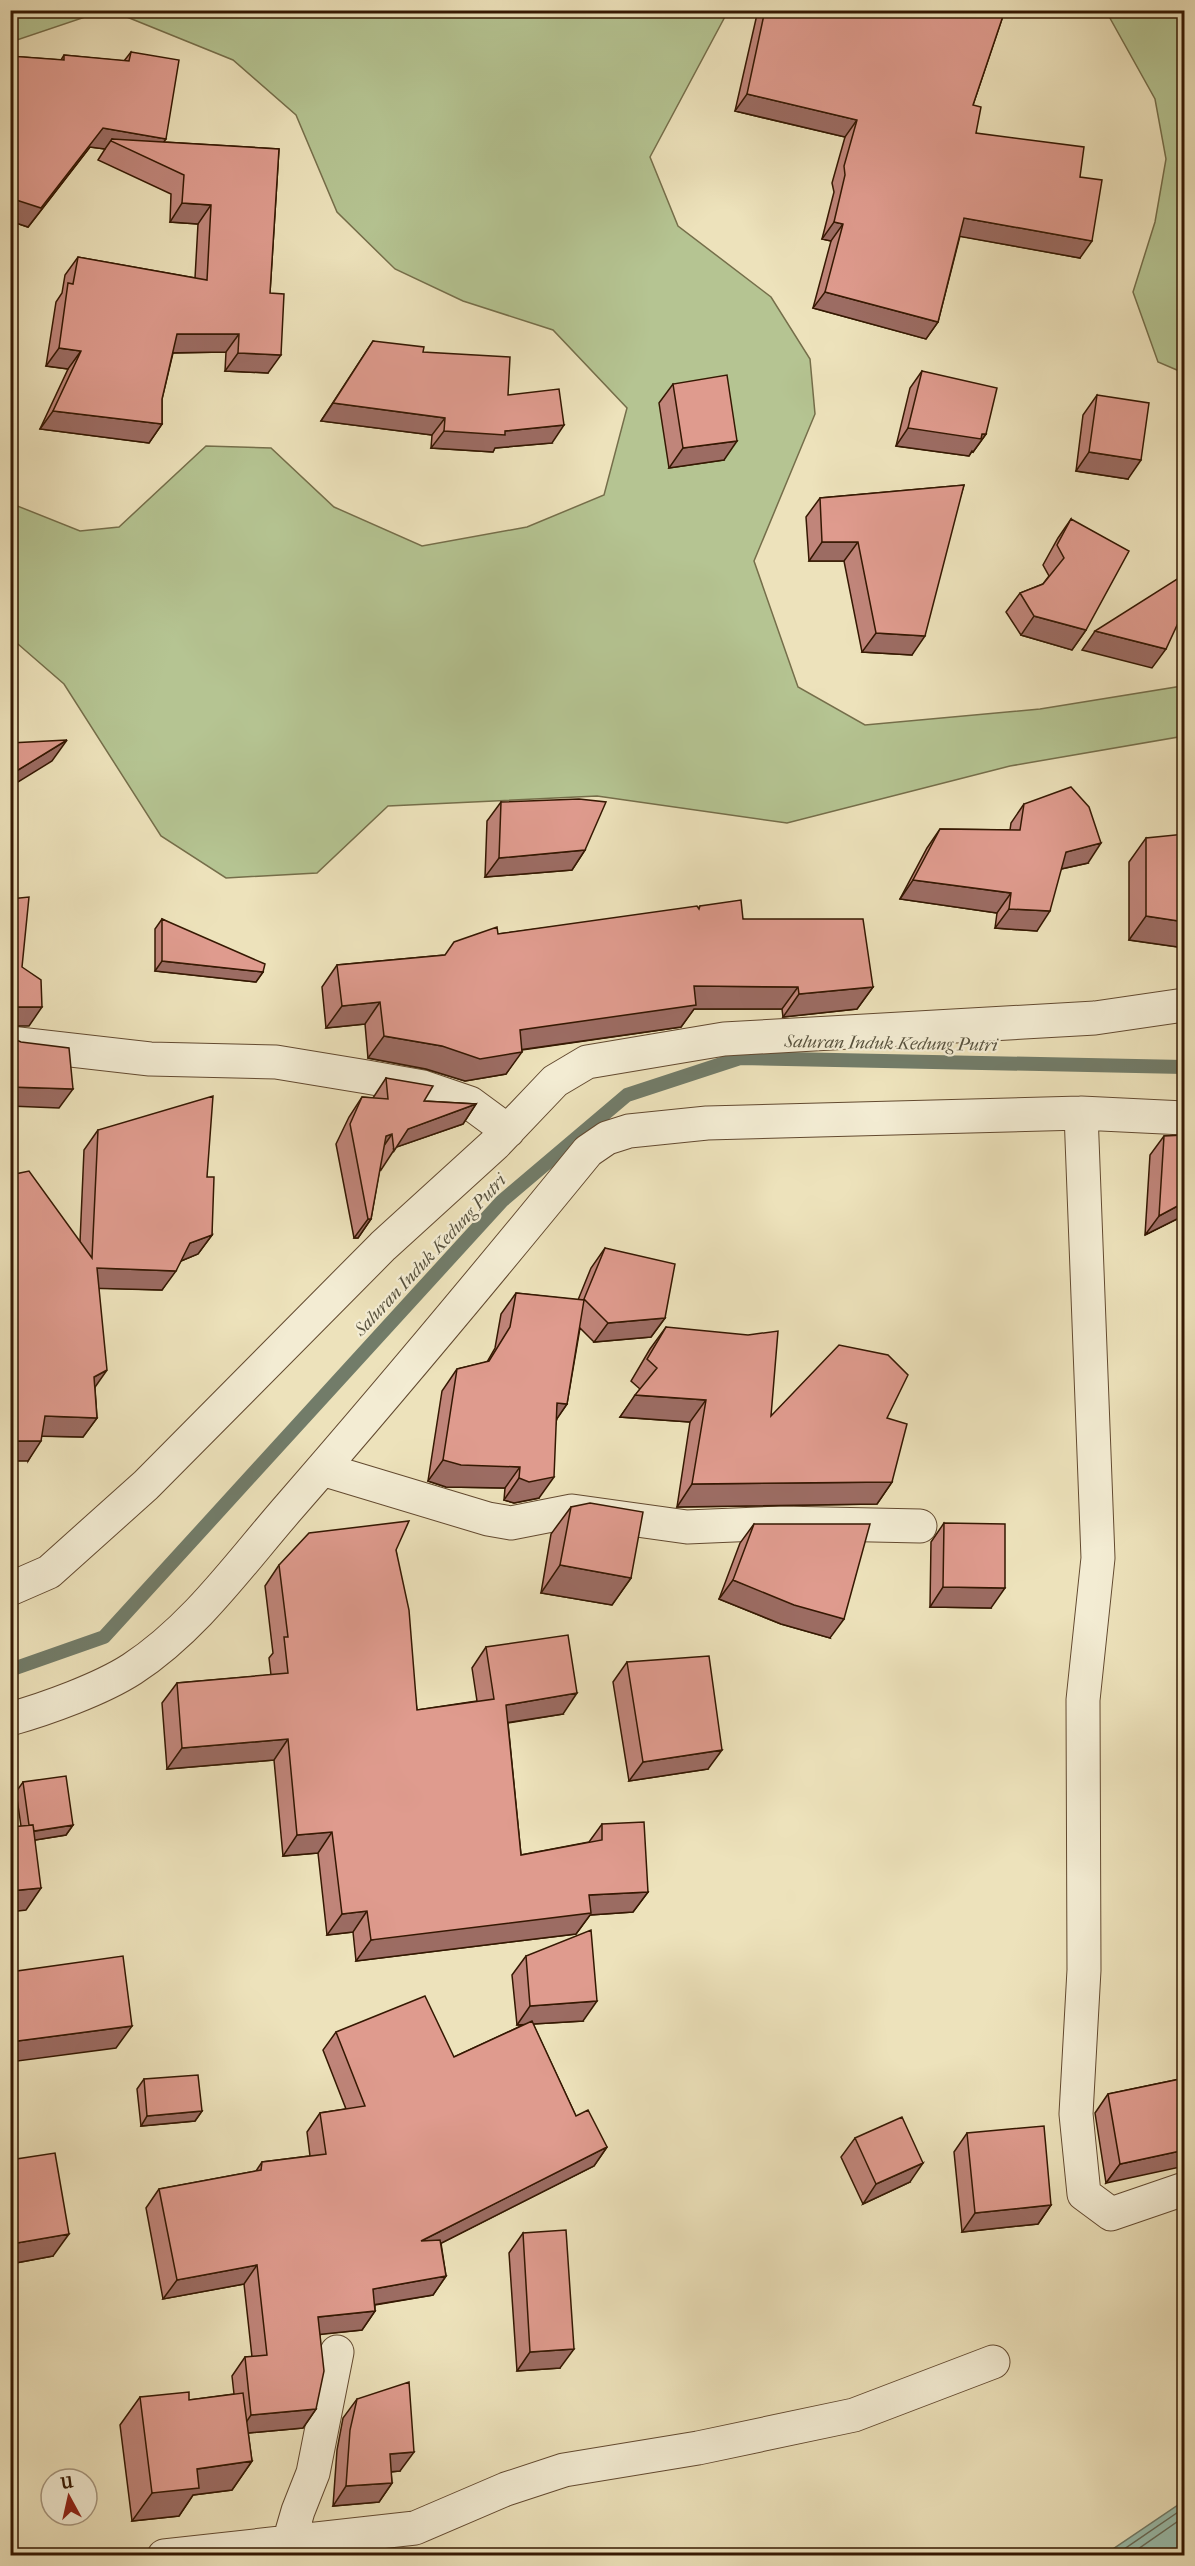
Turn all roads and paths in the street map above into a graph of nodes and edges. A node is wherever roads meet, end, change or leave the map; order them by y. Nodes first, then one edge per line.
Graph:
1 (1185, 1005) edge
2 (10, 1043) edge
3 (1081, 1113) junction
4 (1185, 1118) edge
5 (508, 1131) junction
6 (322, 1469) junction
7 (920, 1526) dead end
8 (10, 1589) edge
9 (10, 1719) edge
10 (1185, 2189) edge
11 (337, 2352) dead end
12 (993, 2362) dead end
13 (289, 2542) junction
14 (164, 2556) edge

1 - 5 street
2 - 5 street
3 - 4 street
3 - 6 street
3 - 10 street
5 - 8 street
6 - 7 street
6 - 9 street
11 - 13 street
12 - 13 street
13 - 14 street

